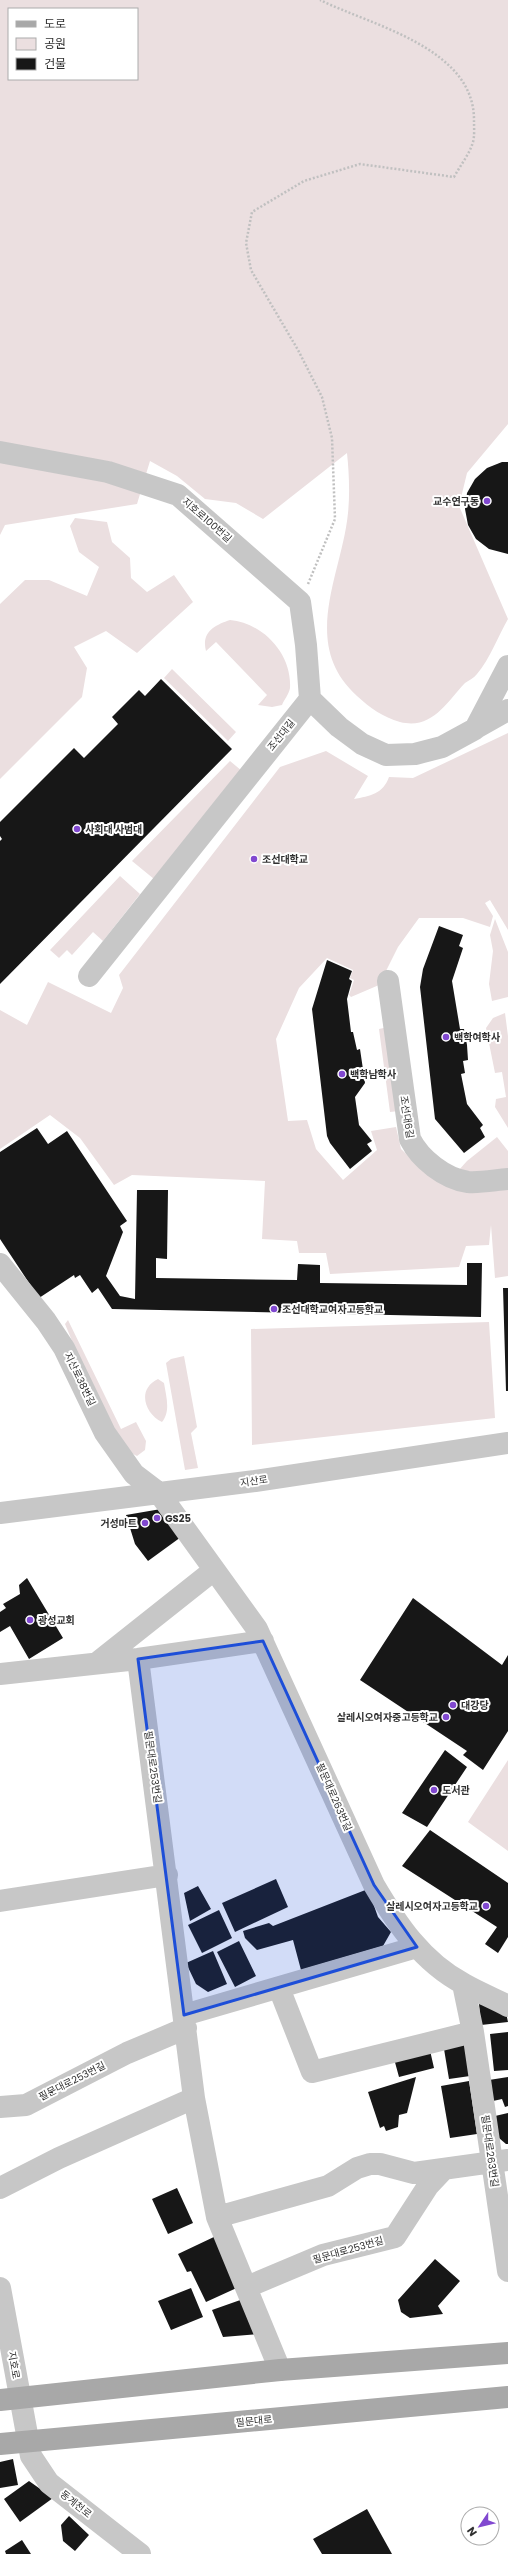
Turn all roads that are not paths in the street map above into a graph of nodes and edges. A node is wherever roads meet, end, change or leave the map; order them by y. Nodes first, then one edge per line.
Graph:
1 (0, 452) edge
2 (508, 666) edge
3 (310, 699) junction
4 (508, 710) edge
5 (474, 729) junction
6 (89, 976) dead end
7 (388, 981) dead end
8 (508, 1179) edge
9 (0, 1264) edge
10 (508, 1443) edge
11 (159, 1493) junction
12 (0, 1514) edge
13 (214, 1570) junction
14 (262, 1641) junction
15 (138, 1659) junction
16 (98, 1662) junction
17 (0, 1674) edge
18 (167, 1875) junction
19 (0, 1901) edge
20 (417, 1947) junction
21 (463, 1984) junction
22 (279, 1988) junction
23 (508, 2006) edge
24 (185, 2022) junction
25 (473, 2032) junction
26 (194, 2098) junction
27 (0, 2107) edge
28 (500, 2161) edge
29 (444, 2169) junction
30 (0, 2188) edge
31 (216, 2216) junction
32 (508, 2270) edge
33 (247, 2287) junction
34 (0, 2288) edge
35 (4, 2333) edge
36 (508, 2353) edge
37 (280, 2370) junction
38 (508, 2397) edge
39 (10, 2399) edge
40 (27, 2442) junction
41 (0, 2444) edge
42 (124, 2550) edge

1 - 3 street, 지호로100번길
2 - 5 street
3 - 5 street
3 - 6 street, 조선대길
4 - 5 street
7 - 8 street, 조선대6길
9 - 11 street, 지산로38번길
10 - 11 street, 지산로
11 - 12 street, 지산로
11 - 13 street, 필문대로263번길
13 - 14 street, 필문대로263번길
13 - 16 street
14 - 15 street
14 - 20 street, 필문대로263번길
15 - 16 street
15 - 18 street, 필문대로253번길
16 - 17 street
18 - 19 street
18 - 24 street, 필문대로253번길
20 - 21 street, 필문대로263번길
20 - 22 street
21 - 23 street
21 - 25 street, 필문대로263번길
22 - 24 street
22 - 25 street
24 - 26 street, 필문대로253번길
24 - 27 street, 필문대로253번길
25 - 28 street, 필문대로263번길
26 - 30 street
26 - 31 street, 필문대로253번길
28 - 29 street
28 - 32 street, 필문대로263번길
29 - 31 street
29 - 33 street, 필문대로253번길
31 - 33 street, 필문대로253번길
33 - 37 street, 필문대로253번길
34 - 35 street, 지호로
35 - 39 street, 지호로
36 - 37 main road
37 - 39 main road
38 - 40 main road, 필문대로
39 - 40 street, 지호로
40 - 41 main road, 필문대로
40 - 42 street, 동계천로

